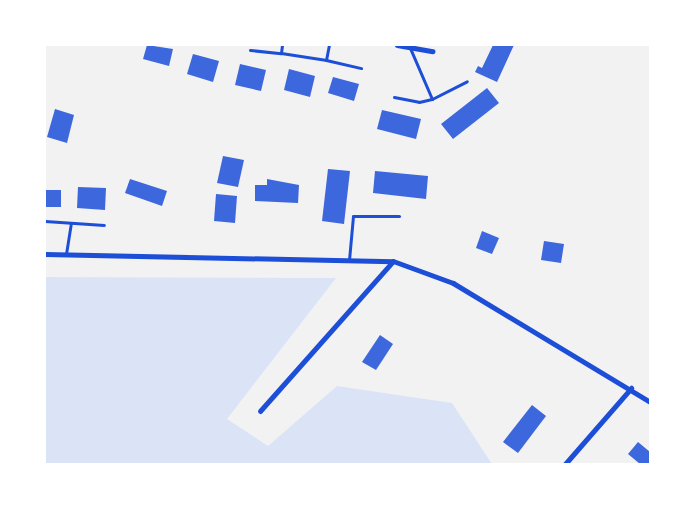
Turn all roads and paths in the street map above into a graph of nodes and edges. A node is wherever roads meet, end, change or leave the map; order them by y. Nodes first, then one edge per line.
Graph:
1 (282, 45) edge
2 (329, 45) edge
3 (397, 45) edge
4 (410, 48) junction
5 (250, 50) dead end
6 (432, 51) dead end
7 (281, 53) junction
8 (326, 60) junction
9 (360, 69) dead end
10 (467, 81) dead end
11 (394, 97) dead end
12 (432, 99) junction
13 (399, 216) dead end
14 (45, 220) edge
15 (71, 223) junction
16 (104, 225) dead end
17 (45, 254) edge
18 (66, 254) junction
19 (349, 260) junction
20 (393, 261) junction
21 (631, 388) junction
22 (650, 402) edge
23 (260, 411) dead end
24 (565, 464) edge

1 - 7 lane
2 - 8 lane
3 - 4 street
4 - 6 street
4 - 12 lane
5 - 7 lane
7 - 8 lane
8 - 9 lane
10 - 12 lane
11 - 12 lane
13 - 19 lane
14 - 15 lane
15 - 16 lane
15 - 18 lane
17 - 18 street
18 - 19 street
19 - 20 street
20 - 21 street
20 - 23 street
21 - 22 street
21 - 24 street

